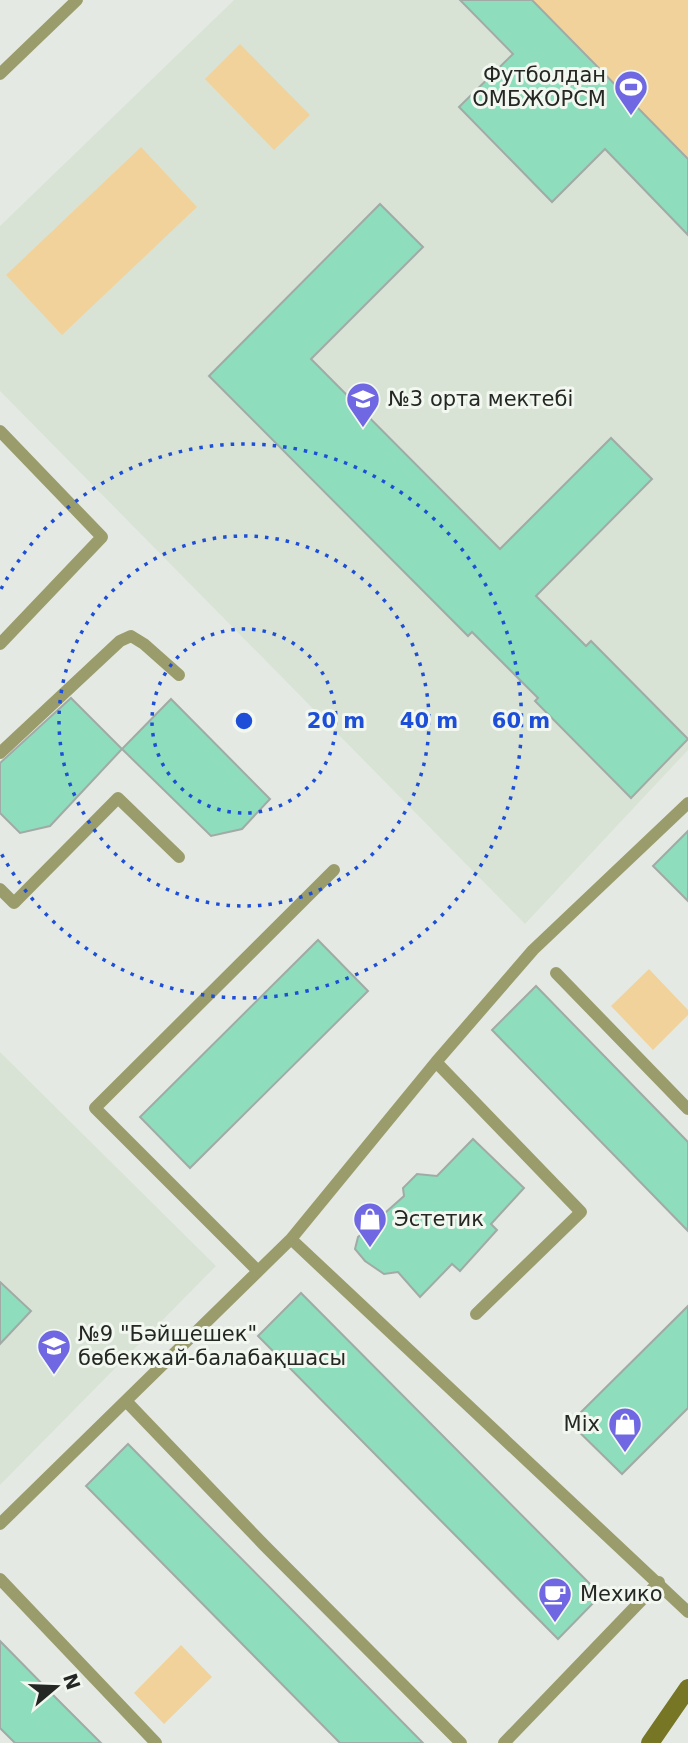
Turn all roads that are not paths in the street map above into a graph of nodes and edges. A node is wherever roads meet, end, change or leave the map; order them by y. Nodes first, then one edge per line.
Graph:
1 (77, 0) edge
2 (0, 74) edge
3 (0, 431) edge
4 (0, 644) edge
5 (179, 676) dead end
6 (0, 753) edge
7 (688, 803) edge
8 (180, 857) dead end
9 (334, 870) dead end
10 (0, 889) edge
11 (556, 973) dead end
12 (436, 1062) junction
13 (688, 1109) edge
14 (291, 1239) junction
15 (258, 1271) junction
16 (476, 1314) dead end
17 (127, 1401) junction
18 (0, 1524) edge
19 (0, 1579) edge
20 (659, 1582) junction
21 (688, 1612) edge
22 (688, 1688) edge
23 (156, 1743) edge
24 (461, 1743) edge
25 (504, 1743) edge
26 (650, 1743) edge

1 - 2 lane
3 - 4 lane
5 - 6 lane
7 - 12 lane
8 - 10 lane
9 - 15 lane
11 - 13 lane
12 - 14 lane
12 - 16 lane
14 - 15 lane
14 - 20 lane
15 - 17 lane
17 - 18 lane
17 - 24 lane
19 - 23 lane
20 - 21 lane
20 - 25 lane
22 - 26 street

